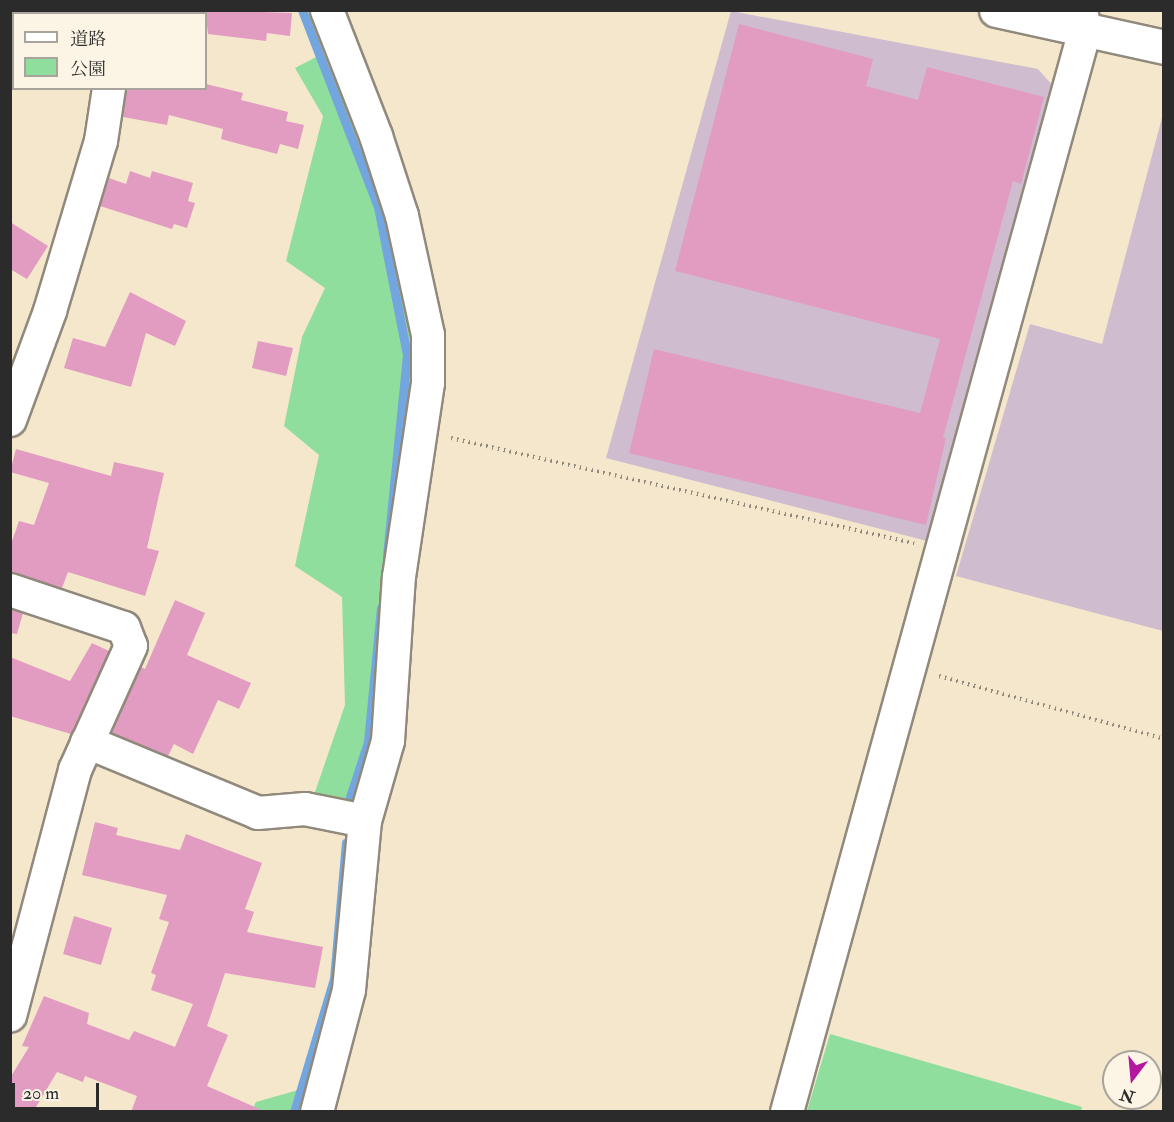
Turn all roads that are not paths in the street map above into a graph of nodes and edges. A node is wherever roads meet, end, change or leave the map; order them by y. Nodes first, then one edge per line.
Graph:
1 (327, 10) edge
2 (996, 10) edge
3 (1083, 20) edge
4 (1164, 47) edge
5 (109, 90) edge
6 (10, 420) edge
7 (10, 590) edge
8 (87, 742) junction
9 (365, 821) junction
10 (10, 1016) edge
11 (317, 1112) edge
12 (787, 1112) edge

1 - 9 street
2 - 3 highway
3 - 4 highway
3 - 12 street
5 - 6 street
7 - 8 street
8 - 9 street
8 - 10 street
9 - 11 street

